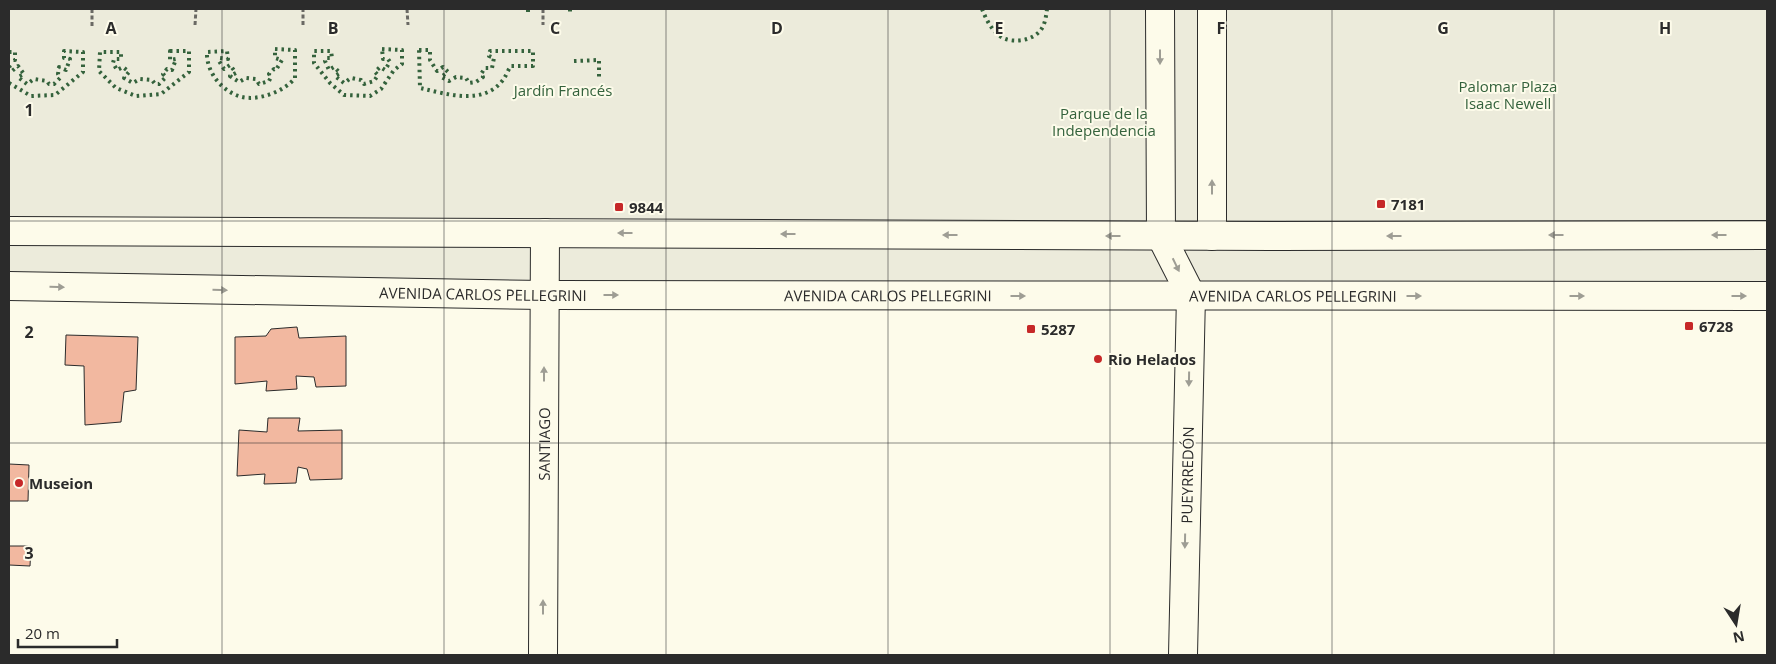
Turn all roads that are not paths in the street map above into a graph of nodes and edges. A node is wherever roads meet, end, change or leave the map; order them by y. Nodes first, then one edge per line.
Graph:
1 (1160, 9) edge
2 (1212, 9) edge
3 (9, 231) edge
4 (545, 233) junction
5 (1767, 235) edge
6 (1161, 236) junction
7 (1212, 236) junction
8 (9, 286) edge
9 (544, 295) junction
10 (1190, 295) junction
11 (1767, 296) edge
12 (543, 655) edge
13 (1183, 655) edge

1 -> 6 main road
7 -> 2 main road
3 - 4 main road
6 -> 4 main road
4 - 9 main road, SANTIAGO
5 -> 7 main road
6 - 7 main road
6 -> 10 main road
8 -> 9 main road, AVENIDA CARLOS PELLEGRINI
9 -> 10 main road, AVENIDA CARLOS PELLEGRINI
12 -> 9 main road, SANTIAGO
10 -> 11 main road, AVENIDA CARLOS PELLEGRINI
10 -> 13 main road, PUEYRREDÓN

